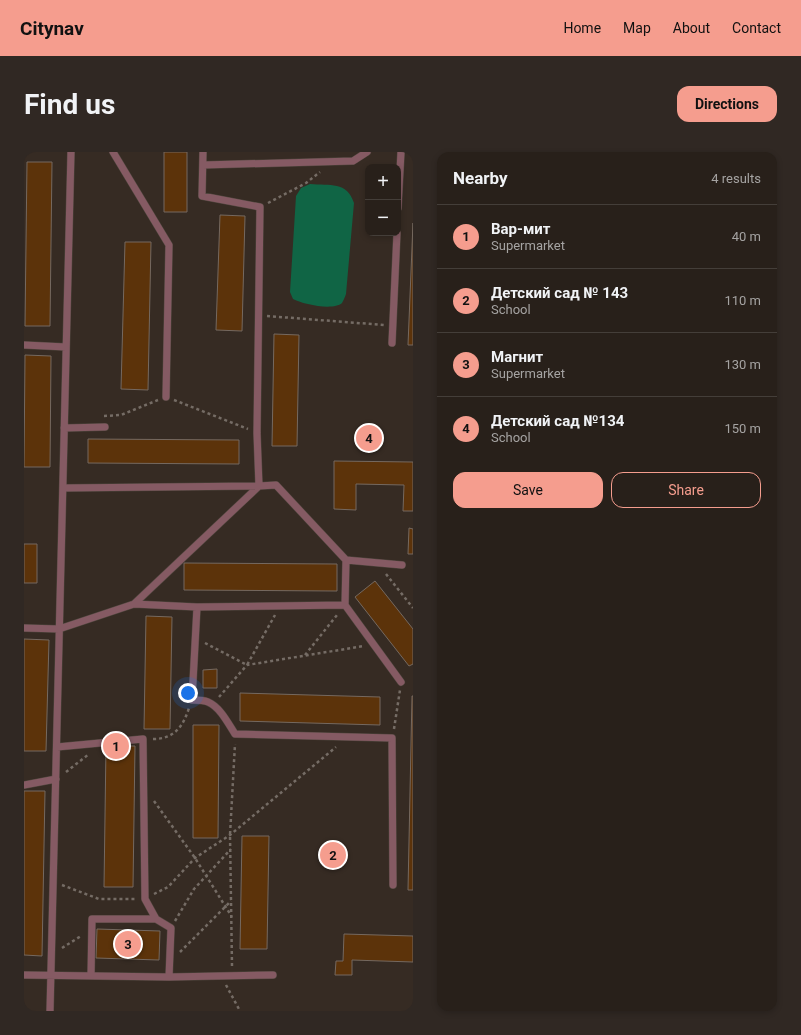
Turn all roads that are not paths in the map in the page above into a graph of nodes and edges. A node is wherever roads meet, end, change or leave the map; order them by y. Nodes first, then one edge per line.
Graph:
1 (71, 152) edge
2 (113, 152) edge
3 (203, 152) edge
4 (367, 152) edge
5 (401, 152) edge
6 (203, 165) junction
7 (398, 200) edge
8 (397, 236) edge
9 (392, 344) dead end
10 (24, 345) edge
11 (66, 347) junction
12 (166, 397) road end
13 (106, 427) dead end
14 (64, 428) junction
15 (259, 486) junction
16 (63, 488) junction
17 (346, 560) junction
18 (402, 565) dead end
19 (134, 604) junction
20 (344, 605) junction
21 (197, 607) junction
22 (24, 628) edge
23 (59, 629) junction
24 (401, 682) road end
25 (56, 747) junction
26 (56, 779) junction
27 (24, 785) edge
28 (393, 885) dead end
29 (156, 919) junction
30 (24, 975) edge
31 (273, 975) dead end
32 (52, 976) junction
33 (91, 976) junction
34 (169, 977) junction
35 (50, 1011) edge

1 - 11 lane
2 - 12 lane
3 - 6 lane
4 - 6 lane
5 - 7 lane
6 - 15 lane
8 - 9 lane
10 - 11 lane
11 - 14 lane
13 - 14 lane
14 - 16 lane
15 - 16 lane
15 - 17 lane
15 - 19 lane
16 - 23 lane
17 - 18 lane
17 - 20 lane
19 - 21 lane
19 - 23 lane
20 - 21 lane
20 - 24 lane
21 - 28 lane
22 - 23 lane
23 - 25 lane
25 - 26 lane
25 - 29 lane
26 - 27 lane
26 - 32 lane
29 - 33 lane
29 - 34 lane
30 - 32 lane
31 - 34 lane
32 - 33 lane
32 - 35 lane
33 - 34 lane

